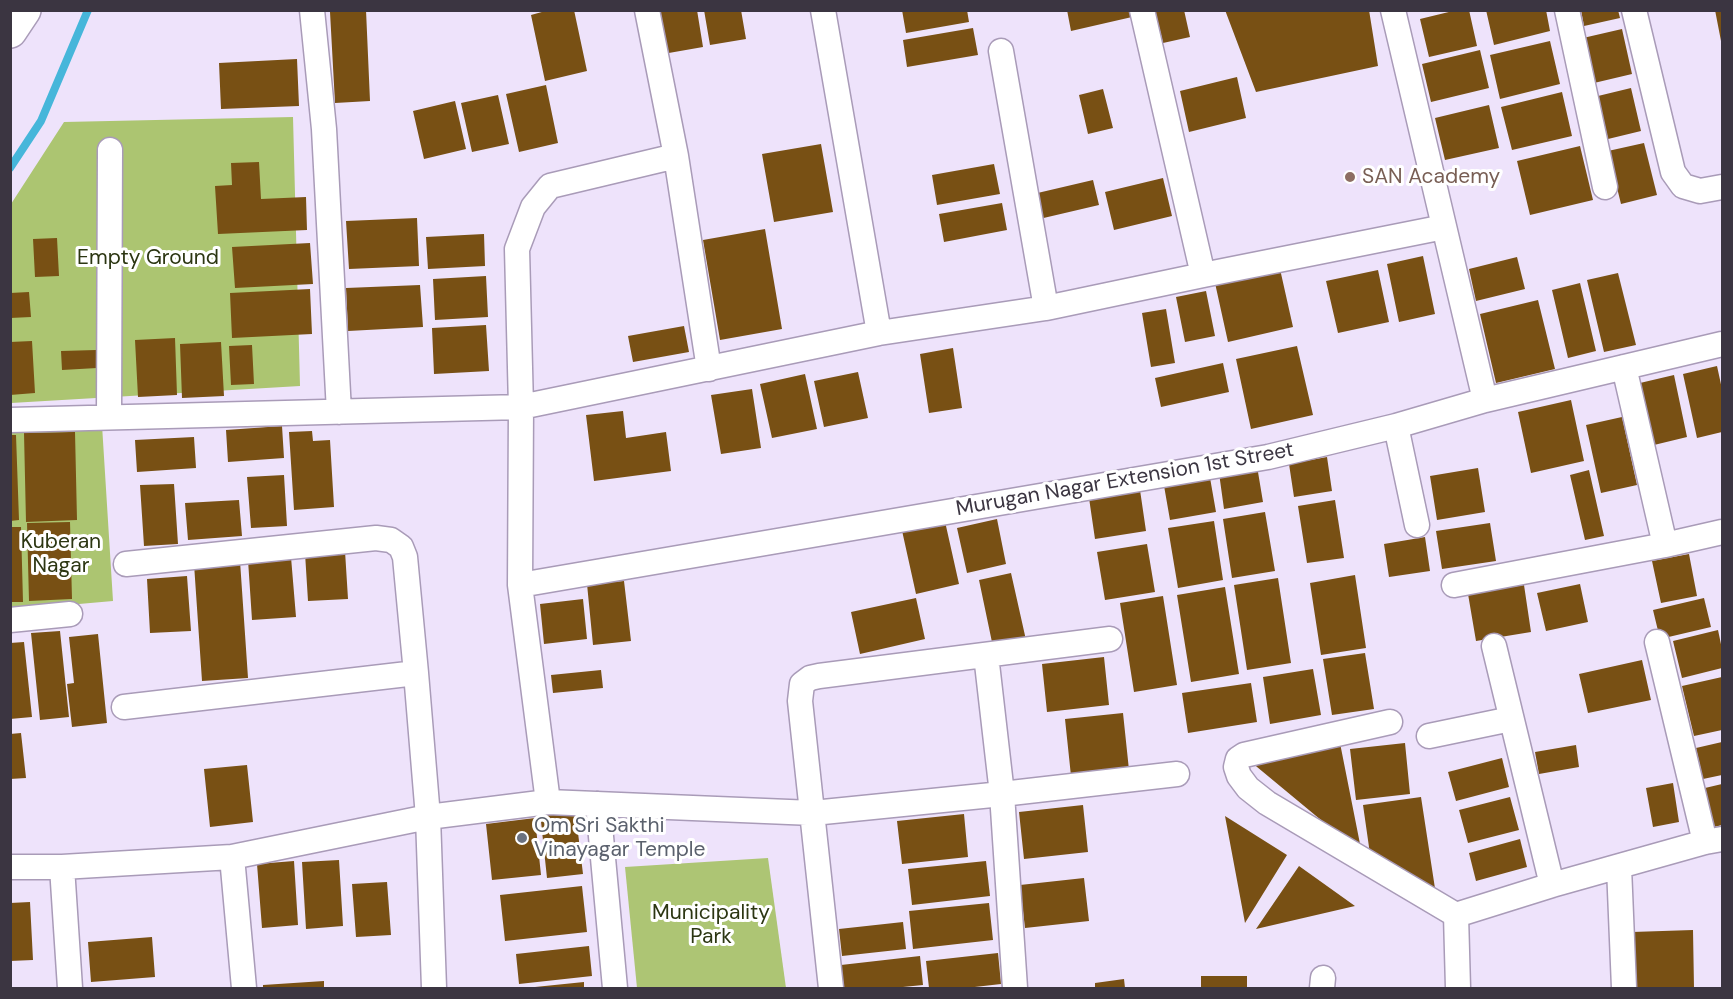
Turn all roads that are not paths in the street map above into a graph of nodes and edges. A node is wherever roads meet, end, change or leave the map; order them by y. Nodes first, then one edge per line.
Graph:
1 (24, 10) edge
2 (312, 10) edge
3 (647, 10) edge
4 (823, 10) edge
5 (1142, 10) edge
6 (1393, 10) edge
7 (1567, 10) edge
8 (1634, 10) edge
9 (10, 31) edge
10 (1001, 51) dead end
11 (110, 150) dead end
12 (676, 156) junction
13 (1605, 187) dead end
14 (1722, 187) edge
15 (1444, 227) junction
16 (1203, 275) junction
17 (1046, 308) junction
18 (879, 333) junction
19 (1722, 344) edge
20 (1624, 367) junction
21 (710, 369) junction
22 (1485, 400) junction
23 (521, 407) junction
24 (339, 412) junction
25 (109, 417) junction
26 (10, 420) edge
27 (1396, 426) junction
28 (1417, 525) dead end
29 (1722, 532) edge
30 (1665, 545) junction
31 (126, 564) dead end
32 (520, 585) junction
33 (1454, 585) dead end
34 (70, 614) dead end
35 (10, 620) edge
36 (1110, 639) dead end
37 (1657, 642) dead end
38 (1494, 646) dead end
39 (986, 655) junction
40 (416, 673) junction
41 (124, 707) dead end
42 (1511, 719) junction
43 (1390, 722) dead end
44 (1429, 736) dead end
45 (1177, 774) dead end
46 (1002, 794) junction
47 (548, 802) junction
48 (598, 804) junction
49 (813, 813) junction
50 (428, 817) junction
51 (1714, 841) edge
52 (232, 857) junction
53 (10, 867) edge
54 (62, 867) junction
55 (1619, 867) junction
56 (1552, 885) junction
57 (1456, 915) junction
58 (70, 988) edge
59 (244, 988) edge
60 (434, 988) edge
61 (615, 988) edge
62 (831, 988) edge
63 (1016, 988) edge
64 (1458, 988) edge
65 (1624, 988) edge

1 - 9 main road
2 - 24 street
3 - 12 street
4 - 18 street
5 - 16 street
6 - 15 street
7 - 13 street
8 - 14 street
10 - 17 street
11 - 25 street
12 - 21 street
12 - 23 street
15 - 16 street
15 - 22 street
16 - 17 street
17 - 18 street
18 - 21 street
19 - 20 street, Murugan Nagar Extension 1st Street
20 - 22 street, Murugan Nagar Extension 1st Street
20 - 30 street
21 - 23 street
22 - 27 street, Murugan Nagar Extension 1st Street
23 - 24 street
23 - 32 street
24 - 25 street
25 - 26 street
27 - 28 street
27 - 32 street, Murugan Nagar Extension 1st Street
29 - 30 street
30 - 33 street
31 - 40 street
32 - 47 street
34 - 35 street
36 - 39 street
37 - 51 street
38 - 42 street
39 - 46 street
39 - 49 street
40 - 41 street
40 - 50 street
42 - 44 street
42 - 56 street
43 - 57 street
45 - 46 street
46 - 49 street
46 - 63 street
47 - 48 street
47 - 50 street
48 - 49 street
48 - 61 street
49 - 62 street
50 - 52 street
50 - 60 street
51 - 55 street
52 - 54 street
52 - 59 street
53 - 54 street
54 - 58 street
55 - 56 street
55 - 65 street
56 - 57 street
57 - 64 street

